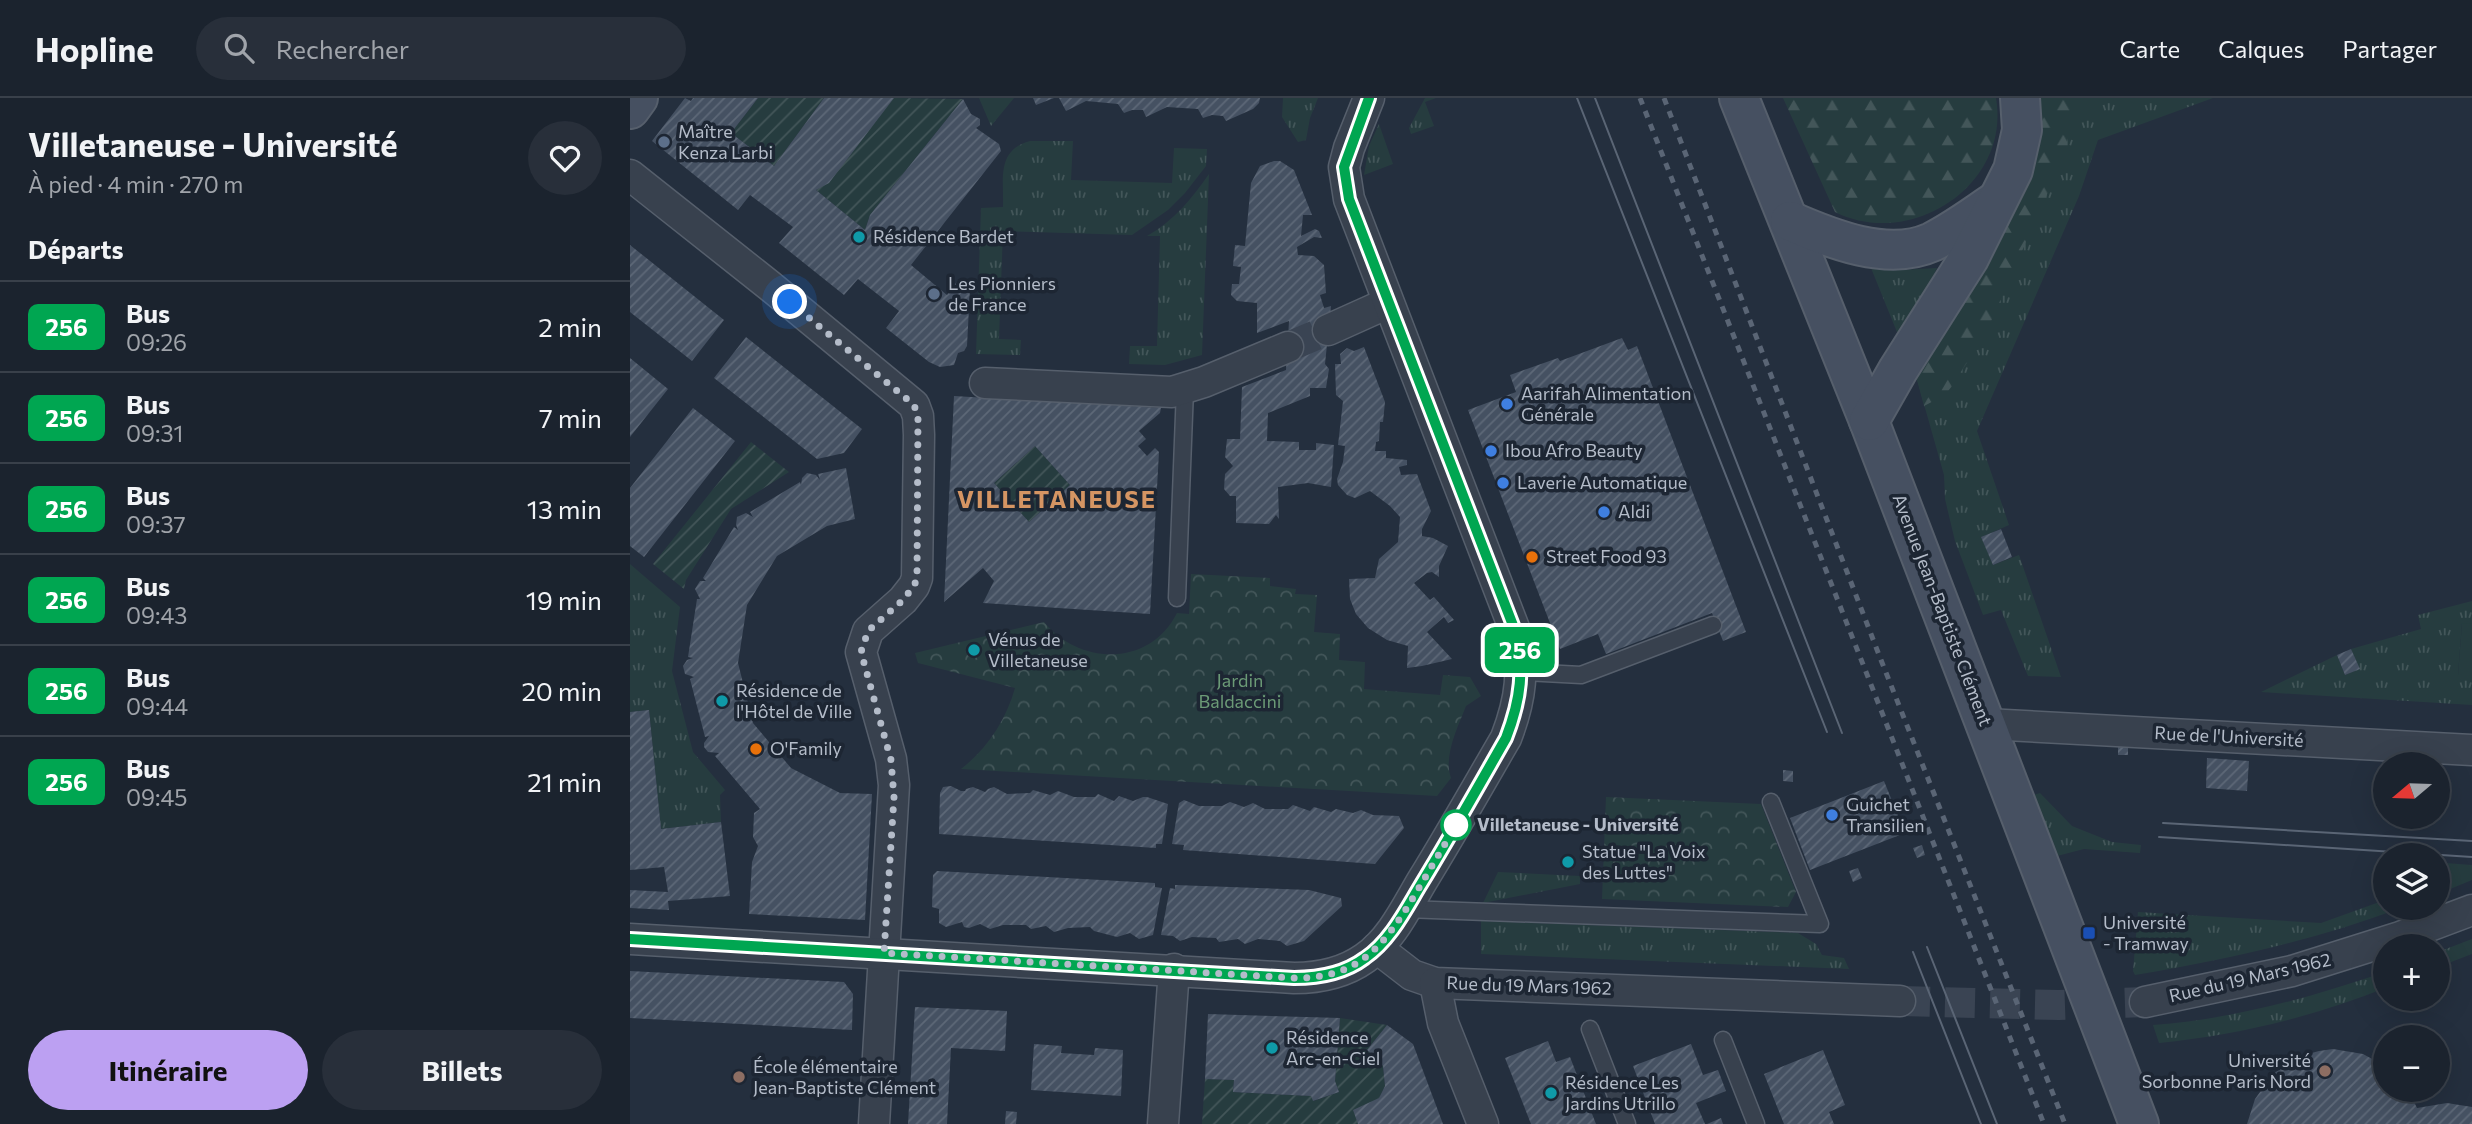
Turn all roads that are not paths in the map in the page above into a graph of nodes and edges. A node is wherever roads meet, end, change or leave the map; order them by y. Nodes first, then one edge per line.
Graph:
1 (638, 98) edge
2 (1369, 98) edge
3 (1740, 98) edge
4 (2020, 98) edge
5 (630, 108) edge
6 (630, 175) edge
7 (1996, 201) junction
8 (1790, 221) junction
9 (1388, 303) junction
10 (1328, 330) tunnel mouth
11 (1287, 347) tunnel mouth
12 (985, 383) dead end
13 (1185, 389) junction
14 (1869, 421) junction
15 (1177, 598) dead end
16 (1713, 625) dead end
17 (1522, 673) junction
18 (1986, 724) junction
19 (2472, 750) edge
20 (1771, 802) dead end
21 (1405, 909) junction
22 (2472, 910) edge
23 (630, 939) edge
24 (1377, 948) junction
25 (884, 953) junction
26 (1174, 969) junction
27 (1436, 983) junction
28 (1900, 1001) tunnel mouth
29 (2145, 1002) tunnel mouth
30 (1590, 1029) dead end
31 (1723, 1040) dead end
32 (874, 1124) edge
33 (1163, 1124) edge
34 (1483, 1124) edge
35 (1627, 1124) edge
36 (1756, 1124) edge
37 (2139, 1124) edge

1 - 5 street
2 - 9 street
3 - 8 street, Avenue Jean-Baptiste Clément
4 - 7 street
6 - 25 street
7 - 8 street
7 - 14 street
8 - 14 street, Avenue Jean-Baptiste Clément
9 - 10 street
9 - 17 street
11 - 13 street
12 - 13 street
13 - 15 lane
14 - 18 street, Avenue Jean-Baptiste Clément
16 - 17 lane
17 - 21 street
18 - 19 street, Rue de l'Université
18 - 37 street, Avenue Jean-Baptiste Clément
20 - 21 lane
21 - 24 street
22 - 29 street, Rue du 19 Mars 1962
23 - 25 street
24 - 26 street
24 - 27 street, Rue du 19 Mars 1962
25 - 26 street
25 - 32 street
26 - 33 street
27 - 28 street, Rue du 19 Mars 1962
27 - 34 street
30 - 35 lane
31 - 36 lane

